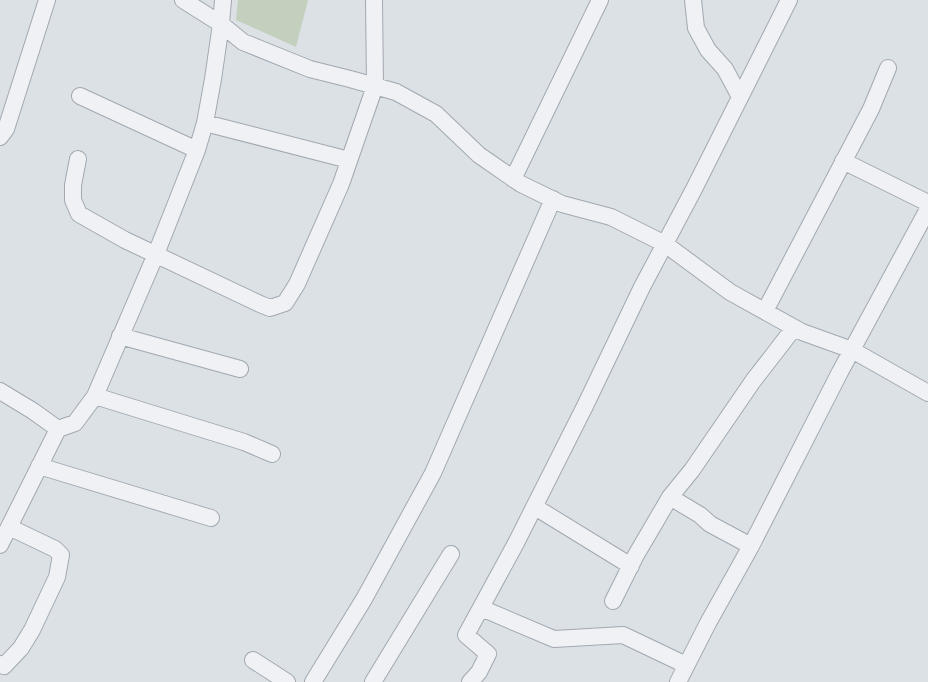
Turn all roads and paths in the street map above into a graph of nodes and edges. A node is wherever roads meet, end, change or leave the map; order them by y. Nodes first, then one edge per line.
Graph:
1 (46, 0) edge
2 (183, 0) edge
3 (223, 0) edge
4 (374, 0) edge
5 (600, 0) edge
6 (693, 0) edge
7 (789, 0) edge
8 (221, 24) junction
9 (888, 68) dead end
10 (375, 86) junction
11 (80, 96) dead end
12 (740, 97) junction
13 (205, 123) junction
14 (0, 137) edge
15 (197, 150) junction
16 (78, 159) dead end
17 (349, 160) junction
18 (843, 161) junction
19 (513, 179) junction
20 (553, 199) junction
21 (928, 203) edge
22 (928, 209) edge
23 (665, 244) junction
24 (156, 254) junction
25 (765, 311) junction
26 (794, 328) junction
27 (120, 336) junction
28 (852, 350) junction
29 (240, 369) dead end
30 (0, 391) edge
31 (928, 393) edge
32 (95, 396) junction
33 (58, 429) junction
34 (272, 454) dead end
35 (39, 466) junction
36 (670, 497) junction
37 (535, 506) junction
38 (211, 518) dead end
39 (9, 527) junction
40 (0, 545) edge
41 (751, 546) junction
42 (451, 554) dead end
43 (630, 566) junction
44 (613, 601) dead end
45 (481, 608) junction
46 (253, 660) dead end
47 (0, 664) edge
48 (686, 665) junction
49 (287, 682) edge
50 (313, 682) edge
51 (373, 682) edge
52 (470, 682) edge
53 (678, 682) edge

1 - 14 street
2 - 8 street
3 - 8 street
4 - 10 street
5 - 19 street
6 - 12 street
7 - 12 street
8 - 10 street
8 - 13 street
9 - 18 street
10 - 17 street
10 - 19 street
11 - 15 street
12 - 23 street
13 - 15 street
13 - 17 street
15 - 24 street
16 - 24 street
17 - 24 street
18 - 21 street
18 - 25 street
19 - 20 street
20 - 23 street
20 - 50 street
22 - 28 street
23 - 25 street
23 - 37 street
24 - 27 street
25 - 26 street
26 - 28 street
26 - 36 street
27 - 29 street
27 - 32 street
28 - 31 street
28 - 41 street
30 - 33 street
32 - 33 street
32 - 34 street
33 - 35 street
35 - 38 street
35 - 39 street
36 - 41 street
36 - 43 street
37 - 43 street
37 - 45 street
39 - 40 street
39 - 47 street
41 - 48 street
42 - 51 street
43 - 44 street
45 - 48 street
45 - 52 street
46 - 49 street
48 - 53 street

